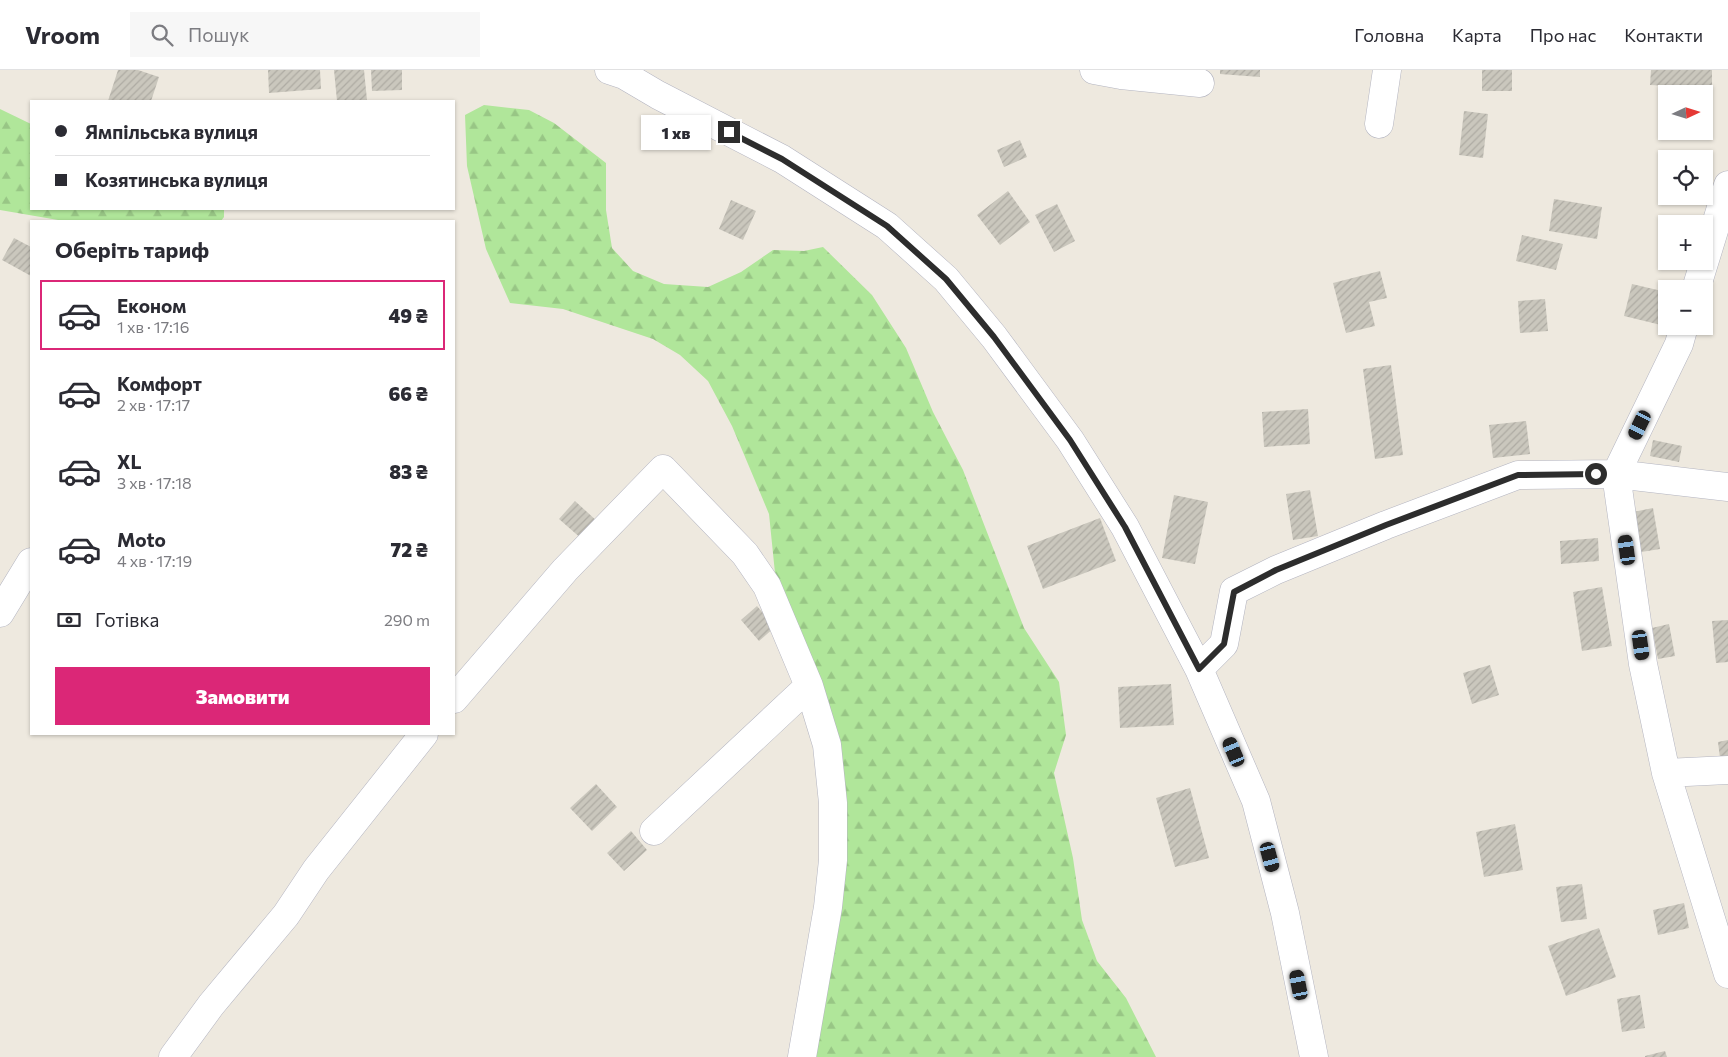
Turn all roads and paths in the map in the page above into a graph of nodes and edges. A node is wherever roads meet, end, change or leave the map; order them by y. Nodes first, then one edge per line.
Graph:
1 (609, 70) edge
2 (1094, 70) edge
3 (1388, 70) edge
4 (1200, 83) dead end
5 (1379, 124) dead end
6 (1728, 186) edge
7 (1699, 280) edge
8 (1682, 335) edge
9 (1616, 474) junction
10 (1728, 487) edge
11 (30, 564) edge
12 (0, 613) edge
13 (1199, 669) junction
14 (809, 686) junction
15 (455, 698) edge
16 (423, 735) edge
17 (1728, 770) edge
18 (1666, 773) junction
19 (654, 831) dead end
20 (1728, 974) edge
21 (173, 1057) edge
22 (802, 1057) edge
23 (1314, 1057) edge

1 - 13 street
2 - 4 street
3 - 5 street
6 - 7 street
8 - 9 street
9 - 10 street
9 - 13 street
9 - 18 street
11 - 12 street
13 - 23 street
14 - 15 street
14 - 19 street
14 - 22 street
16 - 21 street
17 - 18 street
18 - 20 street

